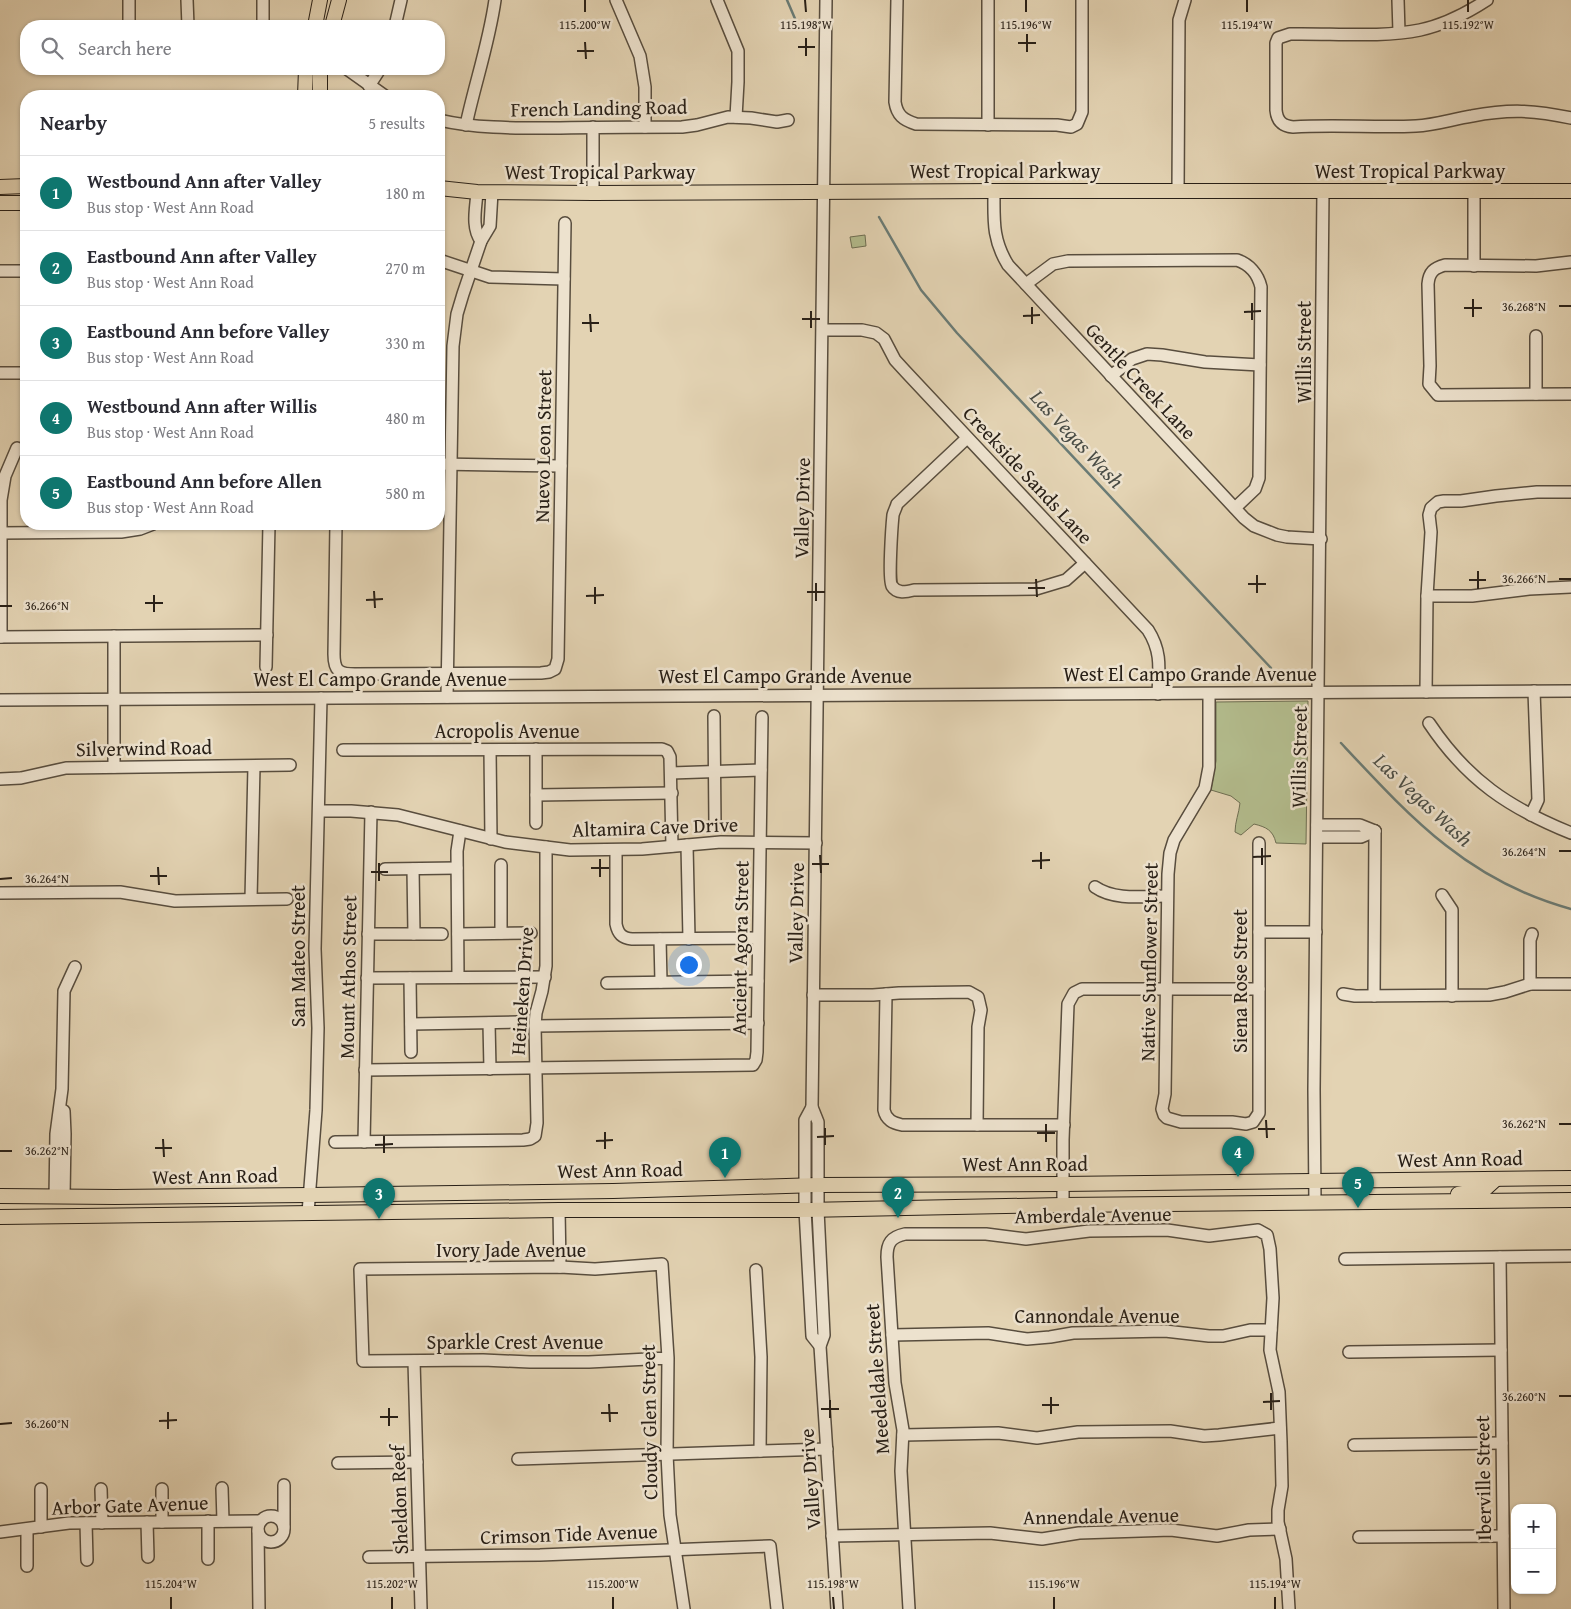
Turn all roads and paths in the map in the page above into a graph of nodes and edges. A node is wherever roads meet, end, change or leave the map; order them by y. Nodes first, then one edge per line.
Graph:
1 (129, 0) edge
2 (187, 0) edge
3 (263, 0) edge
4 (320, 0) edge
5 (338, 0) edge
6 (401, 0) edge
7 (495, 0) edge
8 (616, 0) edge
9 (718, 0) edge
10 (826, 0) edge
11 (896, 0) edge
12 (988, 0) edge
13 (1082, 0) edge
14 (1185, 0) edge
15 (1398, 0) edge
16 (1487, 0) edge
17 (129, 20) edge
18 (188, 20) edge
19 (263, 20) edge
20 (316, 20) edge
21 (333, 20) edge
22 (396, 20) edge
23 (1400, 32) junction
24 (306, 75) edge
25 (312, 75) edge
26 (320, 75) edge
27 (355, 75) edge
28 (376, 75) edge
29 (369, 86) junction
30 (305, 90) edge
31 (312, 90) edge
32 (320, 90) edge
33 (375, 90) edge
34 (736, 117) junction
35 (1571, 118) edge
36 (788, 120) dead end
37 (445, 121) edge
38 (466, 125) junction
39 (988, 125) junction
40 (645, 127) junction
41 (593, 128) junction
42 (20, 186) edge
43 (445, 186) edge
44 (0, 187) edge
45 (445, 189) edge
46 (459, 191) junction
47 (824, 191) junction
48 (994, 191) junction
49 (1324, 191) junction
50 (1571, 191) edge
51 (477, 192) junction
52 (492, 192) junction
53 (1178, 192) junction
54 (1474, 192) junction
55 (593, 193) junction
56 (0, 203) edge
57 (20, 203) edge
58 (475, 219) junction
59 (491, 220) junction
60 (565, 223) dead end
61 (481, 241) junction
62 (445, 262) edge
63 (1571, 262) edge
64 (1474, 266) junction
65 (0, 271) edge
66 (20, 271) edge
67 (471, 272) junction
68 (564, 279) junction
69 (1026, 284) junction
70 (823, 330) junction
71 (1536, 336) dead end
72 (1260, 365) junction
73 (0, 373) edge
74 (20, 373) edge
75 (1111, 376) junction
76 (1536, 394) junction
77 (1571, 394) edge
78 (967, 438) junction
79 (17, 448) dead end
80 (445, 464) edge
81 (561, 466) junction
82 (1571, 492) edge
83 (1235, 508) junction
84 (73, 530) edge
85 (269, 530) edge
86 (336, 530) edge
87 (0, 533) edge
88 (1321, 538) junction
89 (1084, 563) junction
90 (1571, 588) edge
91 (1427, 596) junction
92 (267, 635) junction
93 (114, 636) junction
94 (0, 638) edge
95 (266, 667) dead end
96 (446, 673) junction
97 (1534, 691) junction
98 (1571, 691) edge
99 (1318, 692) junction
100 (1426, 692) junction
101 (818, 694) junction
102 (1158, 694) junction
103 (1208, 694) junction
104 (447, 697) junction
105 (321, 698) junction
106 (0, 700) edge
107 (114, 700) junction
108 (714, 716) dead end
109 (762, 717) dead end
110 (1429, 723) dead end
111 (536, 749) junction
112 (343, 750) dead end
113 (490, 750) junction
114 (290, 765) dead end
115 (254, 766) junction
116 (114, 767) junction
117 (761, 770) junction
118 (714, 771) junction
119 (671, 773) junction
120 (0, 779) edge
121 (672, 793) junction
122 (536, 795) junction
123 (319, 811) junction
124 (371, 812) junction
125 (1532, 815) junction
126 (536, 823) dead end
127 (715, 825) dead end
128 (1317, 825) junction
129 (460, 831) junction
130 (1375, 831) junction
131 (1571, 833) edge
132 (1317, 837) junction
133 (491, 839) junction
134 (760, 842) junction
135 (1259, 842) dead end
136 (816, 843) junction
137 (687, 845) junction
138 (672, 846) junction
139 (546, 848) junction
140 (616, 851) junction
141 (501, 865) dead end
142 (457, 868) junction
143 (385, 869) dead end
144 (413, 869) junction
145 (1095, 888) dead end
146 (0, 893) edge
147 (1442, 895) dead end
148 (1167, 896) junction
149 (251, 899) junction
150 (287, 899) dead end
151 (1259, 932) junction
152 (1316, 932) junction
153 (501, 933) junction
154 (531, 933) dead end
155 (368, 934) junction
156 (414, 934) junction
157 (442, 934) dead end
158 (458, 934) junction
159 (1532, 934) dead end
160 (758, 938) junction
161 (660, 939) junction
162 (689, 939) junction
163 (75, 967) dead end
164 (545, 977) junction
165 (367, 978) junction
166 (410, 978) junction
167 (458, 978) junction
168 (758, 981) junction
169 (661, 982) junction
170 (606, 983) dead end
171 (1530, 984) junction
172 (1571, 984) edge
173 (1167, 989) junction
174 (1259, 989) junction
175 (886, 994) junction
176 (1343, 994) dead end
177 (813, 995) junction
178 (1374, 996) junction
179 (1452, 996) junction
180 (518, 1022) dead end
181 (489, 1023) junction
182 (758, 1023) junction
183 (411, 1024) junction
184 (535, 1026) junction
185 (412, 1052) dead end
186 (536, 1068) junction
187 (365, 1070) junction
188 (490, 1070) junction
189 (1167, 1118) joint
190 (977, 1125) junction
191 (1064, 1125) junction
192 (335, 1142) dead end
193 (364, 1142) junction
194 (1571, 1178) edge
195 (1496, 1179) junction
196 (1315, 1181) junction
197 (1062, 1184) junction
198 (812, 1185) junction
199 (515, 1191) junction
200 (613, 1191) junction
201 (310, 1195) junction
202 (0, 1196) edge
203 (59, 1197) junction
204 (115, 1197) junction
205 (1571, 1200) edge
206 (1405, 1202) junction
207 (1315, 1203) junction
208 (1063, 1205) junction
209 (559, 1210) junction
210 (812, 1210) junction
211 (308, 1213) junction
212 (61, 1216) junction
213 (0, 1217) edge
214 (893, 1239) joint
215 (1571, 1256) edge
216 (1500, 1257) junction
217 (1344, 1259) dead end
218 (662, 1264) joint
219 (560, 1268) junction
220 (756, 1270) dead end
221 (1270, 1330) junction
222 (892, 1335) junction
223 (1501, 1350) junction
224 (1349, 1352) dead end
225 (668, 1358) junction
226 (363, 1361) joint
227 (414, 1361) junction
228 (1280, 1428) junction
229 (903, 1435) junction
230 (1502, 1443) junction
231 (1354, 1445) dead end
232 (827, 1449) junction
233 (760, 1451) junction
234 (667, 1454) junction
235 (518, 1459) dead end
236 (417, 1462) junction
237 (338, 1463) dead end
238 (284, 1485) dead end
239 (222, 1488) dead end
240 (41, 1489) dead end
241 (102, 1489) dead end
242 (162, 1489) dead end
243 (208, 1521) junction
244 (222, 1521) junction
245 (147, 1522) junction
246 (162, 1522) junction
247 (86, 1523) junction
248 (102, 1523) junction
249 (259, 1525) junction
250 (42, 1527) junction
251 (284, 1528) junction
252 (27, 1529) junction
253 (1280, 1529) junction
254 (0, 1532) edge
255 (905, 1535) junction
256 (832, 1536) junction
257 (1503, 1536) junction
258 (1359, 1538) dead end
259 (676, 1549) junction
260 (148, 1557) dead end
261 (369, 1557) dead end
262 (420, 1557) junction
263 (208, 1559) dead end
264 (87, 1560) dead end
265 (27, 1566) dead end
266 (258, 1609) edge
267 (421, 1609) edge
268 (684, 1609) edge
269 (777, 1609) edge
270 (837, 1609) edge
271 (909, 1609) edge
272 (1289, 1609) edge
273 (1504, 1609) edge

1 - 17 street
2 - 18 street
3 - 19 street
4 - 20 main road
5 - 21 main road
6 - 22 street
7 - 38 street
8 - 40 street
9 - 34 street
10 - 47 street, Valley Drive
11 - 39 street
12 - 39 street
13 - 39 street
14 - 53 street
15 - 23 street
16 - 23 street
23 - 35 street
24 - 30 main road
25 - 31 main road
26 - 32 main road
27 - 29 street
28 - 29 street
29 - 33 street
34 - 36 street, French Landing Road
34 - 40 street, French Landing Road
37 - 38 street, French Landing Road
38 - 41 street, French Landing Road
40 - 41 street, French Landing Road
41 - 55 street
42 - 44 main road
43 - 46 main road
45 - 46 main road, West Tropical Parkway
46 - 51 main road, West Tropical Parkway
47 - 48 main road, West Tropical Parkway
47 - 55 main road, West Tropical Parkway
47 - 70 street, Valley Drive
48 - 53 main road, West Tropical Parkway
48 - 69 street, Gentle Creek Lane
49 - 53 main road, West Tropical Parkway
49 - 54 main road, West Tropical Parkway
49 - 88 street, Willis Street
50 - 54 main road, West Tropical Parkway
51 - 52 main road, West Tropical Parkway
51 - 58 street
52 - 55 main road, West Tropical Parkway
52 - 59 street
54 - 64 street
56 - 57 main road
58 - 59 street
58 - 61 street
59 - 61 street
60 - 68 street, Nuevo Leon Street
61 - 67 street
62 - 67 street
63 - 64 street
64 - 76 street
65 - 66 street
67 - 68 street
67 - 80 street
68 - 81 street, Nuevo Leon Street
69 - 72 street
69 - 75 street, Gentle Creek Lane
70 - 78 street, Creekside Sands Lane
70 - 101 street, Valley Drive
71 - 76 street
72 - 75 street
72 - 83 street
73 - 74 street
75 - 83 street, Gentle Creek Lane
76 - 77 street
78 - 89 street, Creekside Sands Lane
78 - 89 street
79 - 87 street
80 - 81 street
80 - 96 street
81 - 96 street, Nuevo Leon Street
82 - 91 street
83 - 88 street, Gentle Creek Lane
84 - 87 street
85 - 92 street
86 - 96 street
87 - 94 street
88 - 99 street, Willis Street
89 - 102 street, Creekside Sands Lane
90 - 91 street
91 - 100 street
92 - 93 street
92 - 95 street
93 - 94 street
93 - 107 street
96 - 104 street
97 - 98 street, West El Campo Grande Avenue
97 - 100 street, West El Campo Grande Avenue
97 - 125 street
99 - 100 street, West El Campo Grande Avenue
99 - 103 street, West El Campo Grande Avenue
99 - 128 street, Willis Street
101 - 102 street, West El Campo Grande Avenue
101 - 104 street, West El Campo Grande Avenue
101 - 136 street, Valley Drive
102 - 103 street, West El Campo Grande Avenue
103 - 148 street, Native Sunflower Street
104 - 105 street, West El Campo Grande Avenue
105 - 107 street, West El Campo Grande Avenue
105 - 123 street, San Mateo Street
106 - 107 street, West El Campo Grande Avenue
107 - 116 street
108 - 118 street
109 - 117 street, Ancient Agora Street
110 - 125 street
111 - 113 street, Acropolis Avenue
111 - 119 street, Acropolis Avenue
111 - 122 street
112 - 113 street, Acropolis Avenue
113 - 133 street
114 - 115 street, Silverwind Road
115 - 116 street, Silverwind Road
115 - 149 street
116 - 120 street, Silverwind Road
117 - 118 street
117 - 134 street, Ancient Agora Street
118 - 119 street
118 - 127 street
119 - 121 street
121 - 122 street
121 - 138 street
122 - 126 street
123 - 124 street, Altamira Cave Drive
123 - 201 street, San Mateo Street
124 - 129 street, Altamira Cave Drive
124 - 155 street, Mount Athos Street
125 - 131 street
128 - 130 street
128 - 132 street, Willis Street
129 - 133 street, Altamira Cave Drive
129 - 142 street
130 - 132 street
130 - 178 street
132 - 152 street, Willis Street
133 - 139 street, Altamira Cave Drive
134 - 136 street, Altamira Cave Drive
134 - 137 street, Altamira Cave Drive
134 - 160 street, Ancient Agora Street
135 - 151 street, Siena Rose Street
136 - 177 street, Valley Drive
137 - 138 street, Altamira Cave Drive
137 - 162 street
138 - 140 street, Altamira Cave Drive
139 - 140 street, Altamira Cave Drive
139 - 164 street, Heineken Drive
140 - 161 street
141 - 153 street
142 - 144 street
142 - 158 street
143 - 144 street
144 - 156 street
145 - 148 street
146 - 149 street
147 - 179 street
148 - 173 street, Native Sunflower Street
149 - 150 street
151 - 152 street
151 - 174 street, Siena Rose Street
152 - 196 street, Willis Street
153 - 154 street
153 - 158 street
155 - 156 street
155 - 165 street, Mount Athos Street
156 - 157 street
158 - 167 street
159 - 171 street
160 - 162 street
160 - 168 street, Ancient Agora Street
161 - 162 street
161 - 169 street
163 - 203 street
164 - 167 street
164 - 184 street, Heineken Drive
165 - 166 street
165 - 187 street, Mount Athos Street
166 - 167 street
166 - 183 street
168 - 169 street
168 - 182 street, Ancient Agora Street
169 - 170 street
171 - 172 street
171 - 179 street
173 - 174 street
173 - 189 street, Native Sunflower Street
173 - 191 street
174 - 189 street, Siena Rose Street
175 - 177 street
175 - 190 street
175 - 190 street
176 - 178 street
177 - 198 street, Valley Drive
178 - 179 street
180 - 181 street
181 - 183 street
181 - 188 street
182 - 184 street
182 - 186 street, Ancient Agora Street
183 - 185 street
184 - 186 street, Heineken Drive
186 - 188 street
186 - 193 street, Heineken Drive
187 - 188 street
187 - 193 street, Mount Athos Street
190 - 191 street
191 - 197 street
192 - 193 street
194 - 195 main road, West Ann Road
195 - 196 main road, West Ann Road
195 - 206 main road
196 - 197 main road, West Ann Road
196 - 207 street, Willis Street
197 - 198 main road, West Ann Road
197 - 208 street
198 - 200 main road, West Ann Road
198 - 210 street, Valley Drive
199 - 200 main road, West Ann Road
199 - 201 main road, West Ann Road
199 - 209 main road
200 - 209 main road
201 - 204 main road, West Ann Road
201 - 211 street, San Mateo Street
202 - 203 main road, West Ann Road
203 - 204 main road, West Ann Road
203 - 213 main road
204 - 212 main road
205 - 206 main road, West Ann Road
206 - 207 main road, West Ann Road
207 - 208 main road, West Ann Road
208 - 210 main road, West Ann Road
209 - 210 main road, West Ann Road
209 - 211 main road, West Ann Road
209 - 219 street
210 - 232 street, Valley Drive
211 - 212 main road, West Ann Road
212 - 213 main road, West Ann Road
214 - 221 street, Amberdale Avenue
214 - 222 street, Meedeldale Street
215 - 216 street
216 - 217 street
216 - 223 street, Iberville Street
218 - 219 street, Ivory Jade Avenue
218 - 225 street, Cloudy Glen Street
219 - 226 street, Ivory Jade Avenue
220 - 233 street
221 - 222 street, Cannondale Avenue
221 - 228 street
222 - 229 street, Meedeldale Street
223 - 224 street
223 - 230 street, Iberville Street
225 - 227 street, Sparkle Crest Avenue
225 - 234 street, Cloudy Glen Street
226 - 227 street, Sparkle Crest Avenue
227 - 236 street, Sheldon Reef
228 - 229 street
228 - 253 street
229 - 255 street, Meedeldale Street
230 - 231 street
230 - 257 street, Iberville Street
232 - 233 street
232 - 256 street, Valley Drive
233 - 234 street
234 - 235 street
234 - 259 street, Cloudy Glen Street
236 - 237 street
236 - 262 street, Sheldon Reef
238 - 251 street
239 - 244 street
240 - 250 street
241 - 248 street
242 - 246 street
243 - 244 street, Arbor Gate Avenue
243 - 246 street, Arbor Gate Avenue
243 - 263 street
244 - 249 street, Arbor Gate Avenue
245 - 246 street, Arbor Gate Avenue
245 - 248 street, Arbor Gate Avenue
245 - 260 street
247 - 248 street, Arbor Gate Avenue
247 - 250 street, Arbor Gate Avenue
247 - 264 street
249 - 251 street
249 - 251 street
249 - 266 street
250 - 252 street, Arbor Gate Avenue
252 - 254 street, Arbor Gate Avenue
252 - 265 street
253 - 255 street, Annendale Avenue
253 - 272 street
255 - 256 street, Annendale Avenue
255 - 271 street, Meedeldale Street
256 - 270 street, Valley Drive
257 - 258 street
257 - 273 street, Iberville Street
259 - 262 street, Crimson Tide Avenue
259 - 268 street, Cloudy Glen Street
259 - 269 street, Crimson Tide Avenue
261 - 262 street, Crimson Tide Avenue
262 - 267 street, Sheldon Reef

